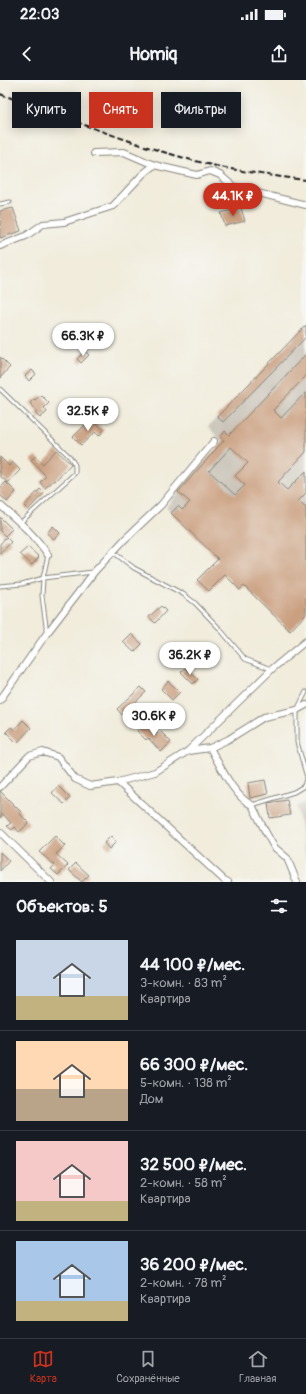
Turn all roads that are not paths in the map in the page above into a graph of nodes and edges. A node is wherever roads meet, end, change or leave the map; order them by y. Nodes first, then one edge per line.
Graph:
1 (94, 153) dead end
2 (154, 165) junction
3 (10, 202) dead end
4 (0, 204) edge
5 (306, 205) edge
6 (0, 246) edge
7 (0, 389) edge
8 (214, 441) dead end
9 (0, 506) edge
10 (20, 523) junction
11 (113, 552) junction
12 (48, 555) joint
13 (96, 571) junction
14 (43, 578) junction
15 (0, 586) edge
16 (47, 633) junction
17 (306, 640) edge
18 (272, 669) junction
19 (306, 692) edge
20 (0, 700) edge
21 (306, 705) edge
22 (297, 710) junction
23 (210, 748) junction
24 (188, 751) junction
25 (306, 774) edge
26 (306, 780) edge
27 (118, 782) junction
28 (0, 787) edge
29 (252, 805) junction
30 (0, 832) edge
31 (51, 882) edge
32 (228, 882) edge
33 (297, 882) edge

1 - 2 street
2 - 5 street
2 - 6 street
3 - 4 lane
7 - 10 lane
8 - 11 street
9 - 10 street
10 - 12 street
11 - 13 street
11 - 18 lane
12 - 14 lane
13 - 14 lane
13 - 16 street
14 - 15 lane
14 - 16 lane
16 - 20 street
17 - 18 street
18 - 24 street
19 - 22 lane
21 - 22 street
22 - 23 street
22 - 25 lane
23 - 24 street
23 - 29 street
24 - 27 street
26 - 29 lane
27 - 28 street
27 - 32 street
29 - 33 street
30 - 31 street

